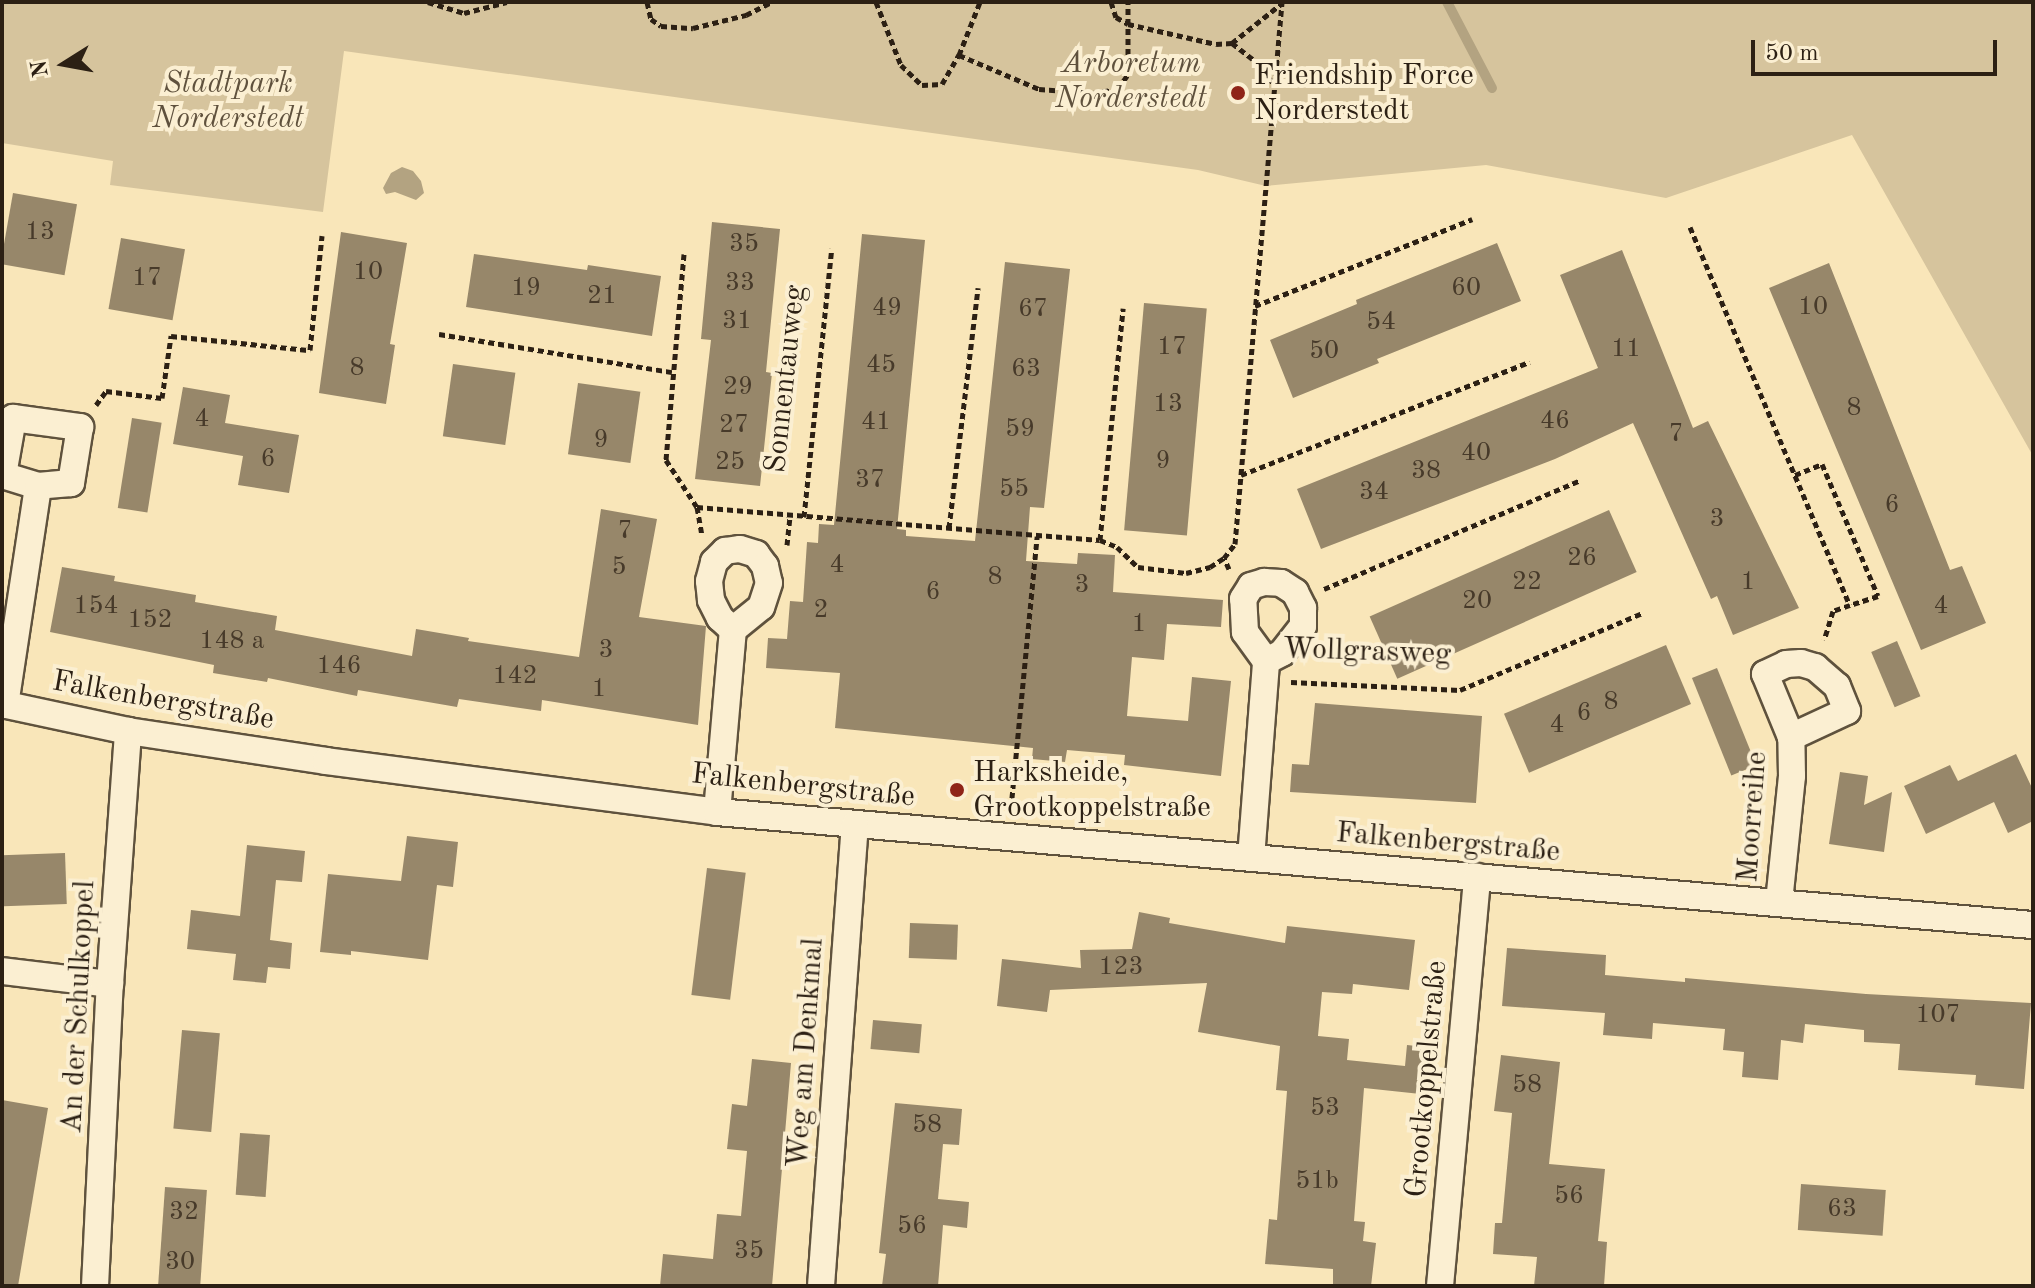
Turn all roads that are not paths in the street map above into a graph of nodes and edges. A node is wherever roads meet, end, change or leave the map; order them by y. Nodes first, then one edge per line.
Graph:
1 (38, 486) junction
2 (733, 630) dead end
3 (1266, 671) junction
4 (4, 704) edge
5 (128, 731) junction
6 (1791, 737) junction
7 (717, 812) junction
8 (855, 825) junction
9 (1251, 858) junction
10 (1477, 877) junction
11 (1779, 902) junction
12 (2033, 925) edge
13 (2, 971) edge
14 (110, 984) junction
15 (95, 1286) edge
16 (821, 1286) edge
17 (1440, 1286) edge

1 - 1 street
1 - 4 street
2 - 7 street
3 - 3 street, Wollgrasweg
3 - 9 street, Wollgrasweg
4 - 5 street, Falkenbergstraße
5 - 7 street, Falkenbergstraße
5 - 14 street, An der Schulkoppel
6 - 6 street, Moorreihe
6 - 11 street, Moorreihe
7 - 8 street, Falkenbergstraße
8 - 9 street, Falkenbergstraße
8 - 16 street, Weg am Denkmal
9 - 10 street, Falkenbergstraße
10 - 11 street, Falkenbergstraße
10 - 17 street, Grootkoppelstraße
11 - 12 street, Falkenbergstraße
13 - 14 street
14 - 15 street, An der Schulkoppel

